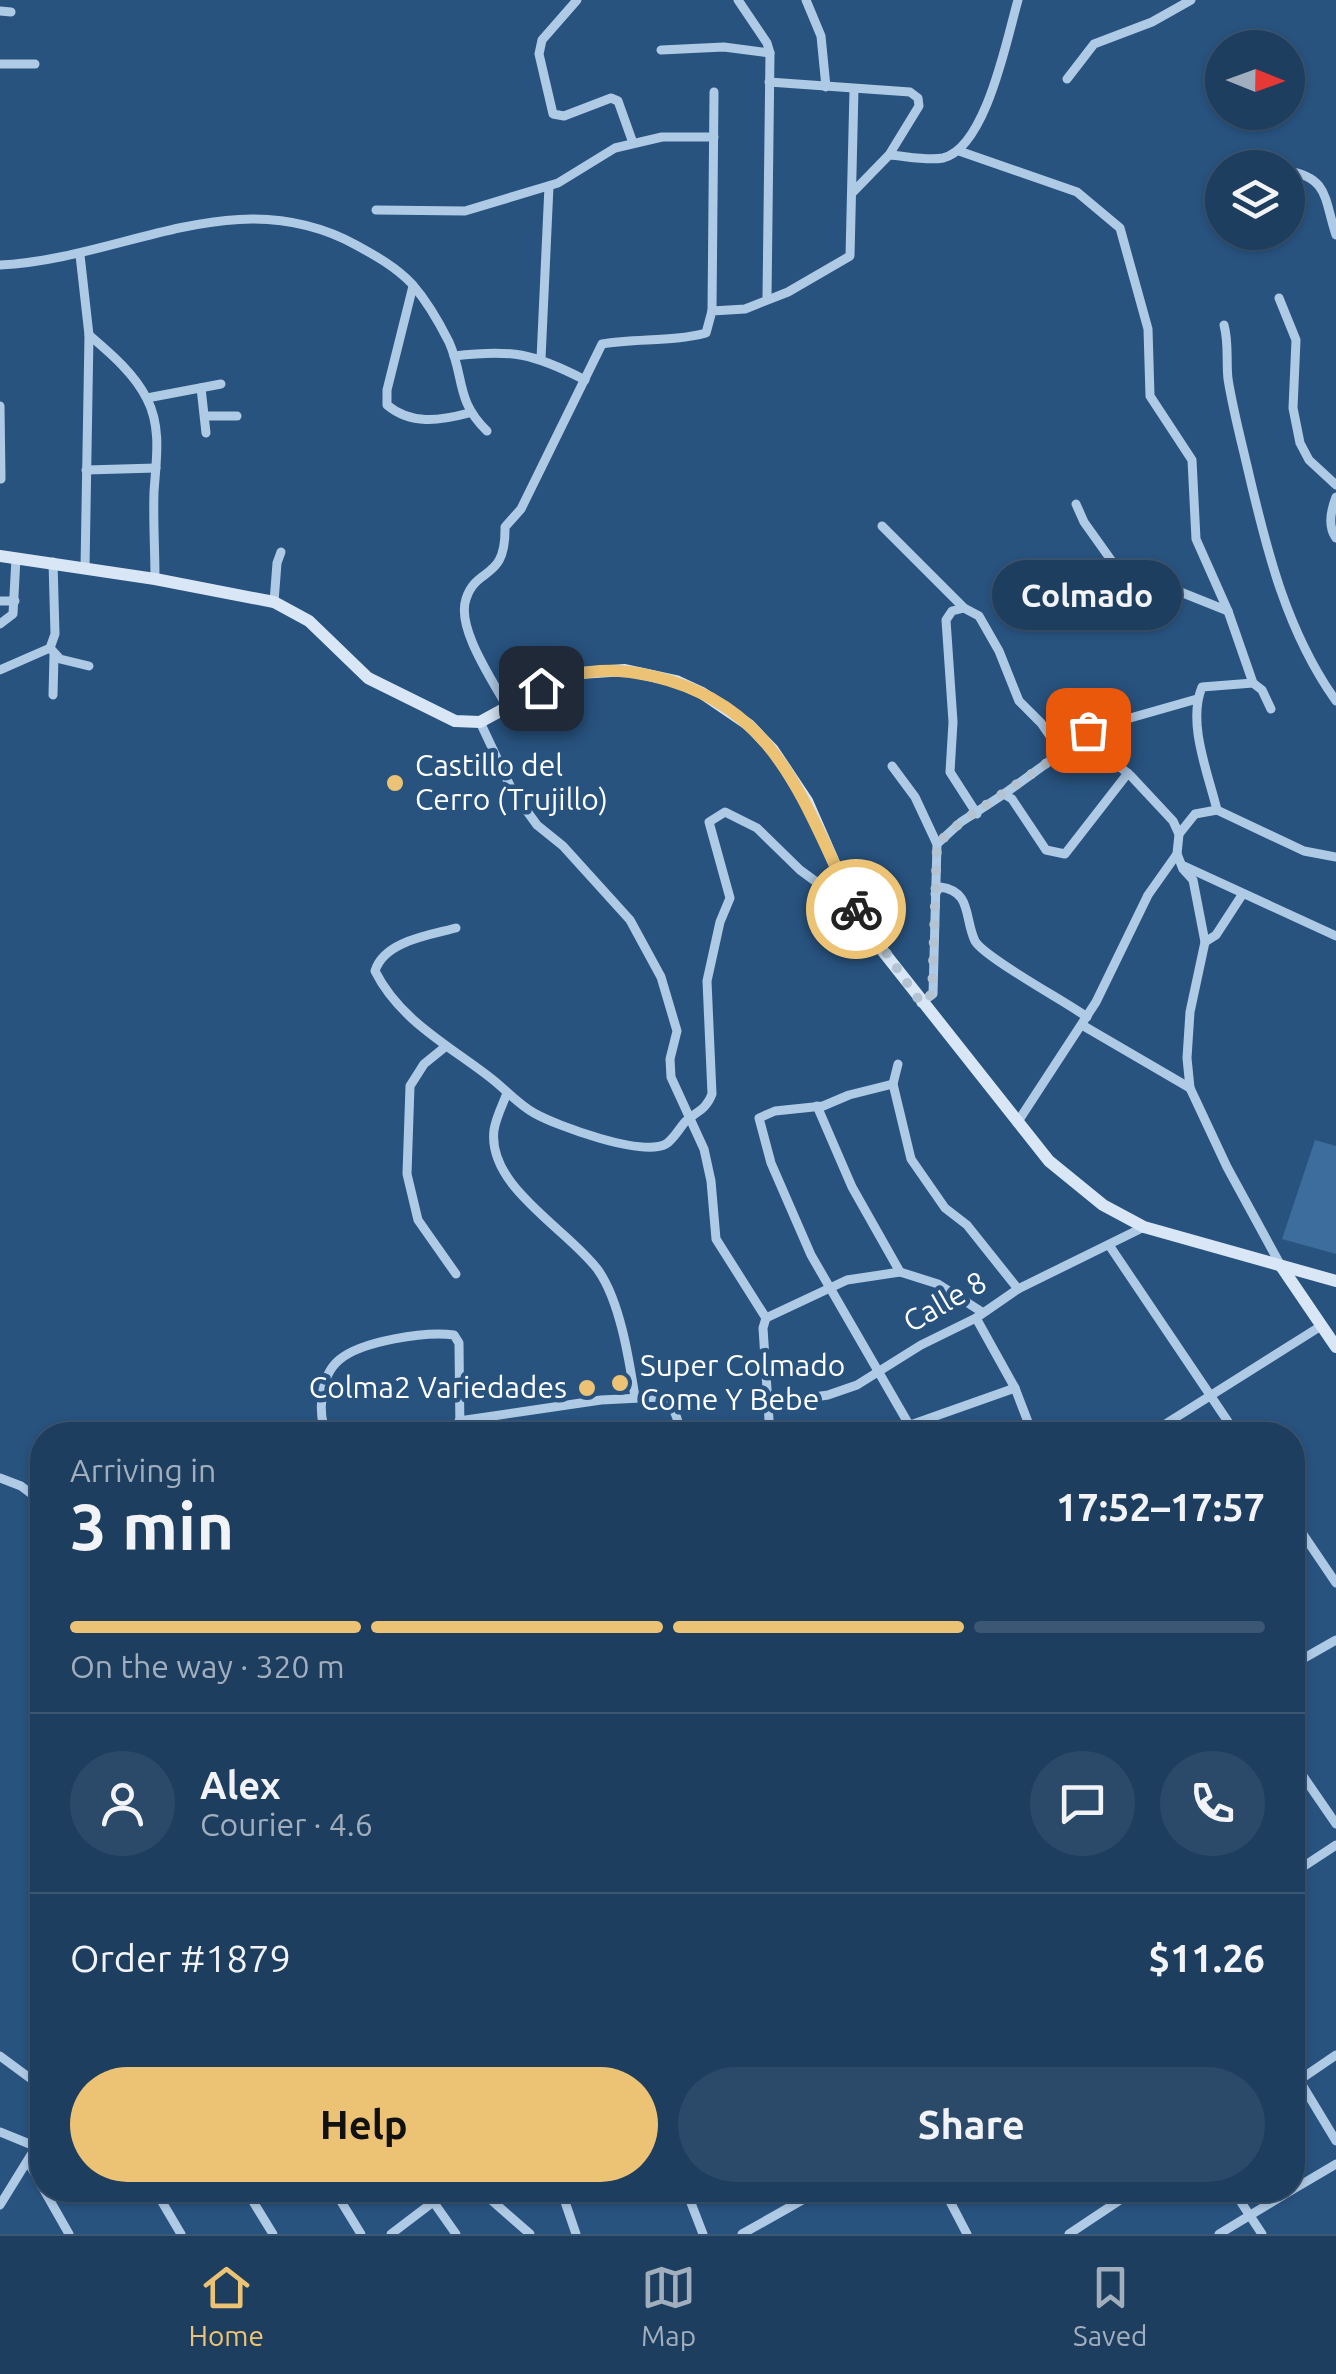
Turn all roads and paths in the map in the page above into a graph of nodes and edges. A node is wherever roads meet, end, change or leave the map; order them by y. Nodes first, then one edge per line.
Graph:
1 (576, 0) edge
2 (738, 0) edge
3 (806, 0) edge
4 (1018, 0) edge
5 (1191, 0) edge
6 (660, 50) dead end
7 (770, 53) junction
8 (0, 64) edge
9 (35, 64) dead end
10 (1067, 80) dead end
11 (770, 82) junction
12 (826, 87) junction
13 (854, 89) junction
14 (714, 92) dead end
15 (714, 138) junction
16 (633, 143) junction
17 (959, 151) junction
18 (889, 154) junction
19 (1305, 174) edge
20 (549, 186) junction
21 (852, 193) junction
22 (376, 210) dead end
23 (1336, 235) edge
24 (80, 255) junction
25 (0, 265) edge
26 (414, 286) junction
27 (767, 298) junction
28 (1279, 298) dead end
29 (712, 311) junction
30 (1224, 325) dead end
31 (89, 335) junction
32 (454, 356) junction
33 (542, 359) junction
34 (584, 380) junction
35 (220, 384) dead end
36 (201, 388) junction
37 (147, 398) junction
38 (0, 408) edge
39 (469, 413) junction
40 (205, 416) junction
41 (238, 416) dead end
42 (487, 431) dead end
43 (206, 433) dead end
44 (1, 440) edge
45 (156, 468) junction
46 (86, 470) junction
47 (1, 478) edge
48 (1336, 485) edge
49 (1336, 497) edge
50 (1076, 504) dead end
51 (882, 526) dead end
52 (1336, 538) edge
53 (282, 552) dead end
54 (0, 556) edge
55 (16, 558) junction
56 (53, 562) junction
57 (85, 568) junction
58 (154, 579) junction
59 (0, 601) edge
60 (15, 601) junction
61 (274, 602) junction
62 (964, 608) junction
63 (1228, 611) junction
64 (0, 624) edge
65 (52, 651) junction
66 (89, 666) dead end
67 (0, 670) edge
68 (1253, 683) junction
69 (53, 695) dead end
70 (1197, 699) junction
71 (1336, 701) edge
72 (507, 707) junction
73 (1271, 709) dead end
74 (480, 722) junction
75 (1083, 737) junction
76 (1061, 752) junction
77 (892, 766) dead end
78 (1128, 773) junction
79 (1004, 794) junction
80 (1216, 810) junction
81 (977, 814) junction
82 (1179, 834) junction
83 (937, 844) junction
84 (1177, 854) junction
85 (1336, 856) edge
86 (1181, 865) junction
87 (936, 894) junction
88 (1242, 895) junction
89 (858, 912) junction
90 (456, 928) dead end
91 (1336, 936) edge
92 (1206, 942) junction
93 (921, 1003) junction
94 (1085, 1021) junction
95 (445, 1047) junction
96 (898, 1064) dead end
97 (893, 1084) junction
98 (1190, 1088) junction
99 (507, 1092) junction
100 (817, 1106) junction
101 (689, 1118) junction
102 (1017, 1123) junction
103 (1144, 1227) junction
104 (1110, 1245) junction
105 (1281, 1266) junction
106 (900, 1272) junction
107 (456, 1274) dead end
108 (1336, 1281) edge
109 (1018, 1288) junction
110 (828, 1289) junction
111 (979, 1315) junction
112 (766, 1318) junction
113 (1321, 1326) junction
114 (1336, 1348) edge
115 (878, 1370) junction
116 (1015, 1388) junction
117 (1210, 1394) junction
118 (635, 1397) junction
119 (767, 1404) junction
120 (459, 1421) joint
121 (325, 1422) edge
122 (677, 1422) edge
123 (769, 1422) edge
124 (907, 1422) edge
125 (914, 1422) edge
126 (1028, 1422) edge
127 (1168, 1422) edge
128 (1228, 1422) edge
129 (0, 1478) edge
130 (30, 1493) edge
131 (1305, 1537) edge
132 (1336, 1583) edge
133 (1336, 1640) edge
134 (1305, 1658) edge
135 (1305, 1779) edge
136 (1336, 1824) edge
137 (1336, 1846) edge
138 (1305, 1866) edge
139 (1336, 2055) edge
140 (0, 2056) edge
141 (1305, 2077) edge
142 (30, 2078) edge
143 (1305, 2096) edge
144 (0, 2132) edge
145 (1336, 2142) edge
146 (30, 2144) edge
147 (30, 2158) edge
148 (28, 2162) junction
149 (1336, 2164) edge
150 (30, 2166) edge
151 (1305, 2182) edge
152 (51, 2202) edge
153 (162, 2202) edge
154 (253, 2202) edge
155 (341, 2202) edge
156 (430, 2202) edge
157 (432, 2202) edge
158 (494, 2202) edge
159 (565, 2202) edge
160 (691, 2202) edge
161 (799, 2202) edge
162 (950, 2202) edge
163 (1117, 2202) edge
164 (1240, 2202) edge
165 (1271, 2202) edge
166 (0, 2205) edge
167 (1249, 2215) junction
168 (70, 2234) edge
169 (181, 2234) edge
170 (273, 2234) edge
171 (361, 2234) edge
172 (391, 2234) edge
173 (456, 2234) edge
174 (530, 2234) edge
175 (576, 2234) edge
176 (703, 2234) edge
177 (742, 2234) edge
178 (967, 2234) edge
179 (1069, 2234) edge
180 (1219, 2234) edge
181 (1262, 2234) edge

1 - 16 street
2 - 7 street
3 - 12 street
4 - 17 street
5 - 10 street
6 - 7 street
7 - 11 street
8 - 9 street
11 - 12 street
11 - 27 street
12 - 13 street
13 - 18 street
13 - 21 street
14 - 15 street
15 - 16 street
15 - 29 street
16 - 20 street
17 - 18 street
17 - 63 street
18 - 21 street
19 - 23 street
20 - 22 street
20 - 33 street
21 - 27 street
24 - 25 street
24 - 26 street
24 - 31 street
26 - 32 street
26 - 39 street
27 - 29 street
28 - 48 street
29 - 34 street
30 - 71 street
31 - 37 street
31 - 46 street
32 - 33 street
32 - 39 street
33 - 34 street
34 - 72 street
35 - 36 street
36 - 37 street
36 - 40 street
37 - 45 street
38 - 44 street
39 - 42 street
40 - 41 street
40 - 43 street
44 - 47 street
45 - 46 street
45 - 58 street
46 - 57 street
49 - 52 street
50 - 63 street
51 - 62 street
53 - 61 street
54 - 55 street
55 - 56 street
55 - 60 street
56 - 57 street
56 - 65 street
57 - 58 street
58 - 61 street
59 - 60 street
60 - 64 street
61 - 74 street
62 - 76 street
62 - 81 street
63 - 68 street
65 - 66 street
65 - 67 street
65 - 69 street
68 - 70 street
68 - 73 street
70 - 75 street
70 - 80 street
72 - 74 street
72 - 89 street
74 - 101 street
75 - 76 street
75 - 78 street
76 - 79 street
77 - 83 street
78 - 79 street
78 - 82 street
79 - 81 street
80 - 82 street
80 - 85 street
81 - 83 street
82 - 84 street
83 - 87 street
84 - 86 street
84 - 94 street
86 - 88 street
86 - 92 street
87 - 93 street
87 - 94 street
88 - 91 street
88 - 92 street
89 - 93 street
89 - 101 street
90 - 95 street
92 - 98 street
93 - 102 street
94 - 98 street
94 - 102 street
95 - 99 street
95 - 107 street
96 - 97 street
97 - 100 street
97 - 109 street
98 - 105 street
99 - 101 street
99 - 118 street
100 - 106 street
100 - 110 street
101 - 112 street
102 - 103 street
103 - 104 street, Calle 8
103 - 105 street
104 - 109 street, Calle 8
104 - 117 street
105 - 108 street
105 - 113 street
106 - 110 street
106 - 111 street
109 - 111 street, Calle 8
110 - 112 street
110 - 115 street
111 - 115 street, Calle 8
111 - 116 street
112 - 119 street
113 - 114 street
113 - 117 street
115 - 119 street, Calle 8
115 - 124 street
116 - 125 street
116 - 126 street
117 - 127 street
117 - 128 street
118 - 120 street
118 - 122 street
119 - 123 street
120 - 121 street
129 - 130 street
131 - 132 street
133 - 134 street
135 - 136 street
137 - 138 street
139 - 141 street
140 - 142 street
143 - 145 street
144 - 146 street
147 - 148 street
148 - 150 street
148 - 166 street
149 - 151 street
152 - 168 street
153 - 169 street
154 - 170 street
155 - 171 street
156 - 172 street
157 - 173 street
158 - 174 street
159 - 175 street
160 - 176 street
161 - 177 street
162 - 178 street
163 - 179 street
164 - 167 street
165 - 167 street
167 - 180 street
167 - 181 street

